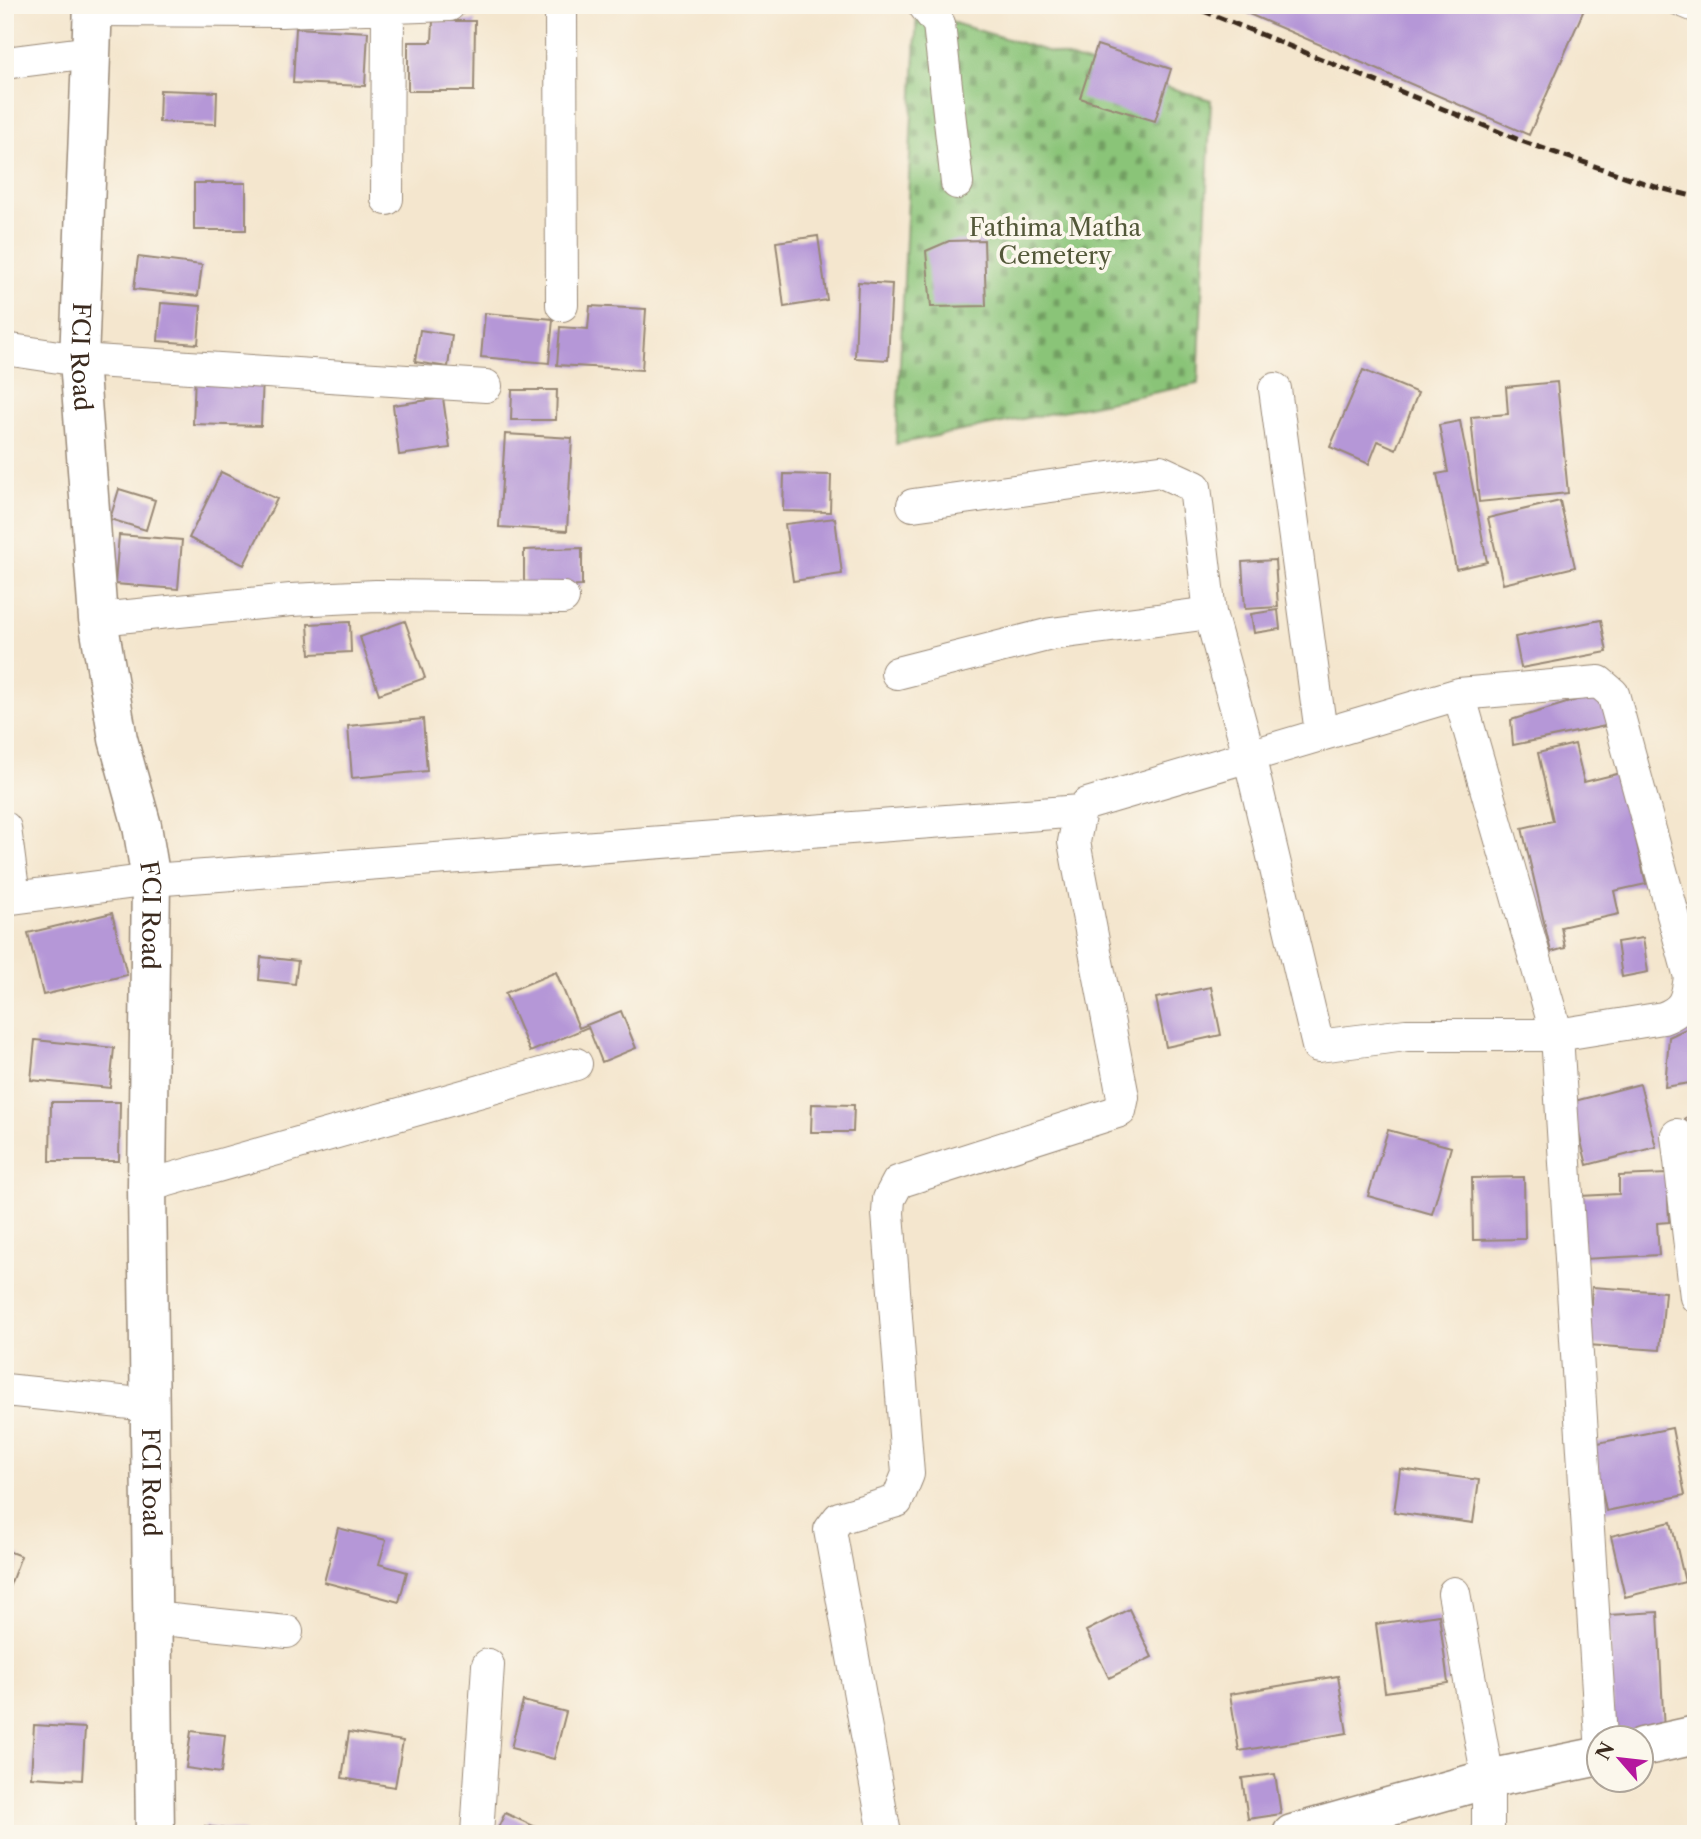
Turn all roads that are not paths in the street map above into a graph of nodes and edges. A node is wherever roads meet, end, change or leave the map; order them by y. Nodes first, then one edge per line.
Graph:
1 (449, 5) edge
2 (561, 5) edge
3 (924, 5) edge
4 (1672, 5) edge
5 (388, 7) junction
6 (93, 8) edge
7 (1696, 15) edge
8 (91, 52) junction
9 (5, 64) edge
10 (957, 183) dead end
11 (387, 199) dead end
12 (562, 305) dead end
13 (5, 349) edge
14 (79, 360) junction
15 (486, 386) dead end
16 (1275, 389) dead end
17 (914, 505) dead end
18 (563, 598) dead end
19 (1210, 613) junction
20 (98, 620) junction
21 (897, 673) dead end
22 (1459, 694) junction
23 (1321, 733) junction
24 (1249, 755) junction
25 (1080, 811) junction
26 (5, 828) edge
27 (151, 880) junction
28 (10, 898) edge
29 (1558, 1035) junction
30 (576, 1064) dead end
31 (1676, 1135) dead end
32 (147, 1185) junction
33 (1696, 1297) edge
34 (5, 1390) edge
35 (150, 1405) junction
36 (1454, 1593) dead end
37 (153, 1618) junction
38 (287, 1632) dead end
39 (488, 1665) dead end
40 (1600, 1724) edge
41 (1696, 1735) edge
42 (1656, 1744) edge
43 (1586, 1759) edge
44 (1488, 1779) junction
45 (155, 1834) edge
46 (477, 1834) edge
47 (885, 1834) edge
48 (1292, 1834) edge
49 (1488, 1834) edge

1 - 5 street
2 - 12 street
3 - 10 street
4 - 7 lane
5 - 6 street
5 - 11 street
6 - 8 street, FCI Road
8 - 9 street
8 - 14 street, FCI Road
13 - 14 street
14 - 15 street
14 - 20 street, FCI Road
16 - 23 street
17 - 19 street
18 - 20 street
19 - 21 street
19 - 24 street
20 - 27 street, FCI Road
22 - 23 street
22 - 29 street
22 - 29 street
23 - 24 street
24 - 25 street
24 - 29 street
25 - 27 street
25 - 47 street
26 - 28 street
27 - 28 street
27 - 32 street, FCI Road
29 - 40 street
30 - 32 street
31 - 33 street
32 - 35 street, FCI Road
34 - 35 street
35 - 37 street, FCI Road
36 - 44 street
37 - 38 street
37 - 45 street, FCI Road
39 - 46 street
41 - 42 street
43 - 44 street
44 - 48 street
44 - 49 street

